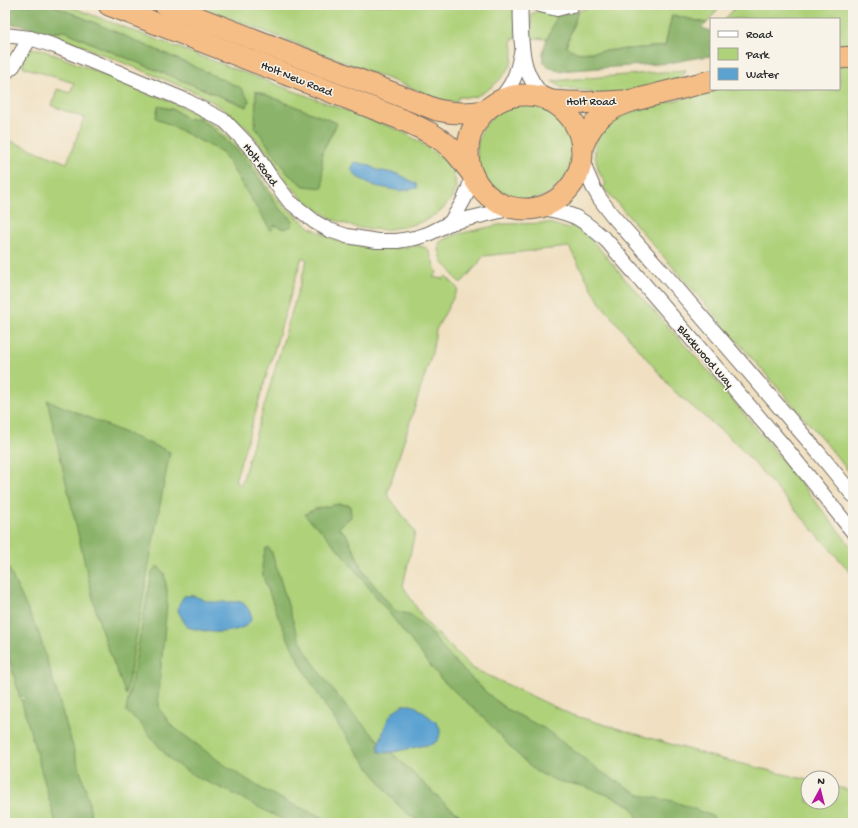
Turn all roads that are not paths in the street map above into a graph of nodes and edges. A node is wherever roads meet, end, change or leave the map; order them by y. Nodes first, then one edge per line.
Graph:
1 (109, 5) edge
2 (165, 5) edge
3 (521, 5) edge
4 (540, 5) edge
5 (572, 5) edge
6 (5, 35) edge
7 (30, 38) junction
8 (522, 50) junction
9 (853, 56) edge
10 (840, 58) edge
11 (5, 73) edge
12 (710, 81) edge
13 (548, 99) junction
14 (632, 101) junction
15 (491, 106) junction
16 (582, 150) junction
17 (472, 174) junction
18 (513, 208) junction
19 (539, 208) junction
20 (450, 223) junction
21 (853, 495) edge
22 (853, 532) edge

1 - 17 highway, Holt New Road
2 - 15 highway, Holt New Road
3 - 8 street
4 - 5 street
6 - 7 street, Holt Road
7 - 11 street
7 - 20 street, Holt Road
8 - 13 street
8 - 15 street
9 - 10 highway
12 - 14 highway, Holt Road
13 - 14 highway, Holt Road
13 - 15 highway
13 - 16 highway
14 - 16 highway, Holt Road
15 - 17 highway
16 - 19 highway
16 - 21 street, Blackwood Way
17 - 18 highway
17 - 20 street
18 - 19 highway
18 - 20 street, Holt Road
19 - 22 street, Blackwood Way

